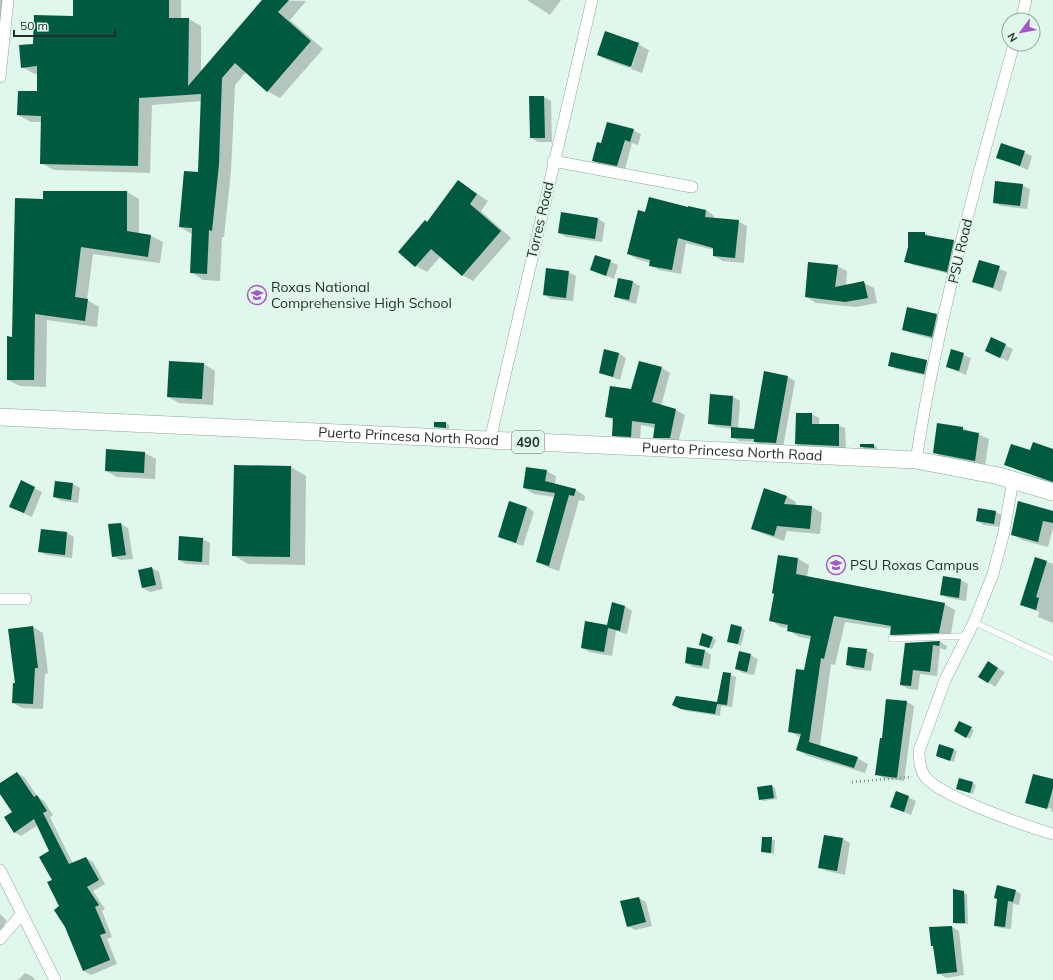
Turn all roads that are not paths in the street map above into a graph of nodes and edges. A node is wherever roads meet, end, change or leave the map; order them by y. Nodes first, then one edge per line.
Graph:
1 (8, 0) edge
2 (592, 0) edge
3 (1026, 0) edge
4 (1023, 12) edge
5 (1012, 52) edge
6 (0, 77) edge
7 (554, 161) junction
8 (692, 187) dead end
9 (0, 417) edge
10 (490, 440) junction
11 (916, 460) junction
12 (1013, 480) junction
13 (1053, 492) edge
14 (0, 598) edge
15 (26, 599) dead end
16 (974, 622) junction
17 (965, 636) junction
18 (891, 639) dead end
19 (1053, 659) edge
20 (1053, 834) edge
21 (0, 870) edge
22 (22, 914) junction
23 (0, 939) edge
24 (55, 980) edge

1 - 6 street
2 - 7 street, Torres Road
3 - 4 street
5 - 11 street, PSU Road
7 - 8 street
7 - 10 street, Torres Road
9 - 10 main road, Puerto Princesa North Road / 490
10 - 11 main road, Puerto Princesa North Road / 490
11 - 12 main road, Puerto Princesa North Road / 490
12 - 13 main road, Puerto Princesa North Road / 490
12 - 16 street
14 - 15 street
16 - 17 street
16 - 19 lane
17 - 18 lane
17 - 20 street
21 - 22 street
22 - 23 street
22 - 24 street

